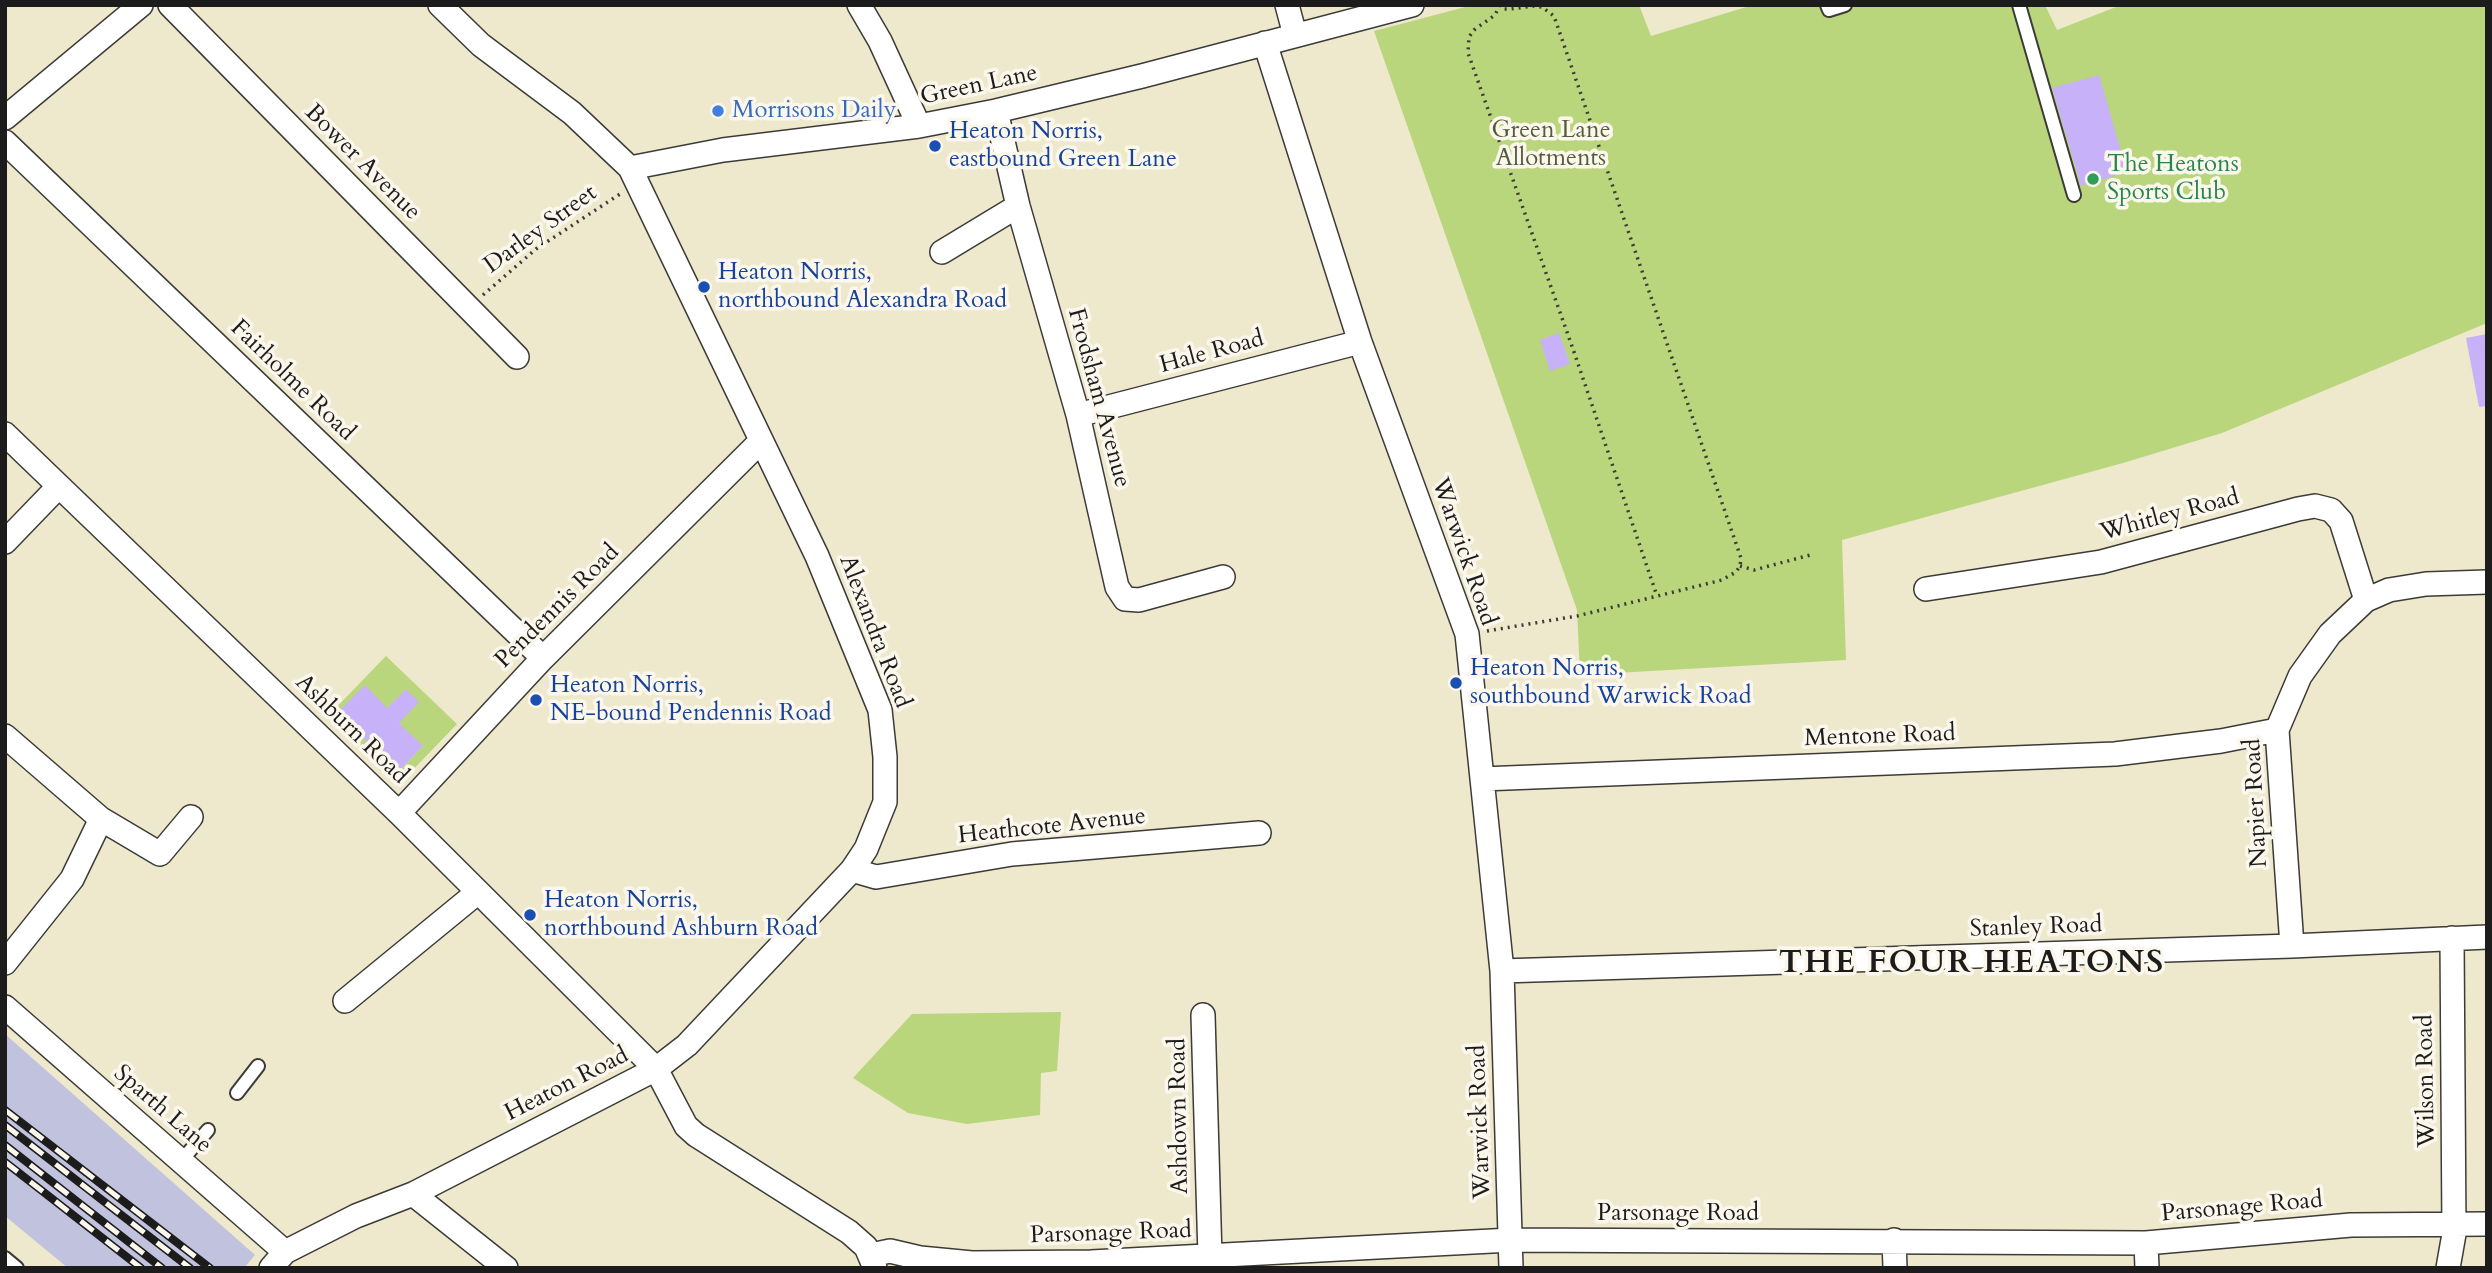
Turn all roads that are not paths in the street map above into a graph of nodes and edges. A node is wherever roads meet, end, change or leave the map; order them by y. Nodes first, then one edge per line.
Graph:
1 (141, 5) edge
2 (170, 5) edge
3 (440, 5) edge
4 (859, 5) edge
5 (1287, 5) edge
6 (1412, 5) edge
7 (1827, 5) edge
8 (1845, 5) edge
9 (2019, 5) edge
10 (1295, 35) junction
11 (1265, 43) junction
12 (996, 111) junction
13 (5, 118) edge
14 (919, 126) junction
15 (5, 142) edge
16 (633, 176) junction
17 (2074, 195) dead end
18 (1018, 206) junction
19 (942, 252) dead end
20 (1360, 342) junction
21 (517, 357) dead end
22 (1078, 415) junction
23 (5, 433) edge
24 (760, 442) junction
25 (59, 486) junction
26 (5, 542) edge
27 (1223, 577) dead end
28 (2487, 582) edge
29 (1926, 589) dead end
30 (2366, 600) junction
31 (543, 658) junction
32 (2277, 730) junction
33 (5, 736) edge
34 (1482, 779) junction
35 (399, 813) junction
36 (191, 817) dead end
37 (101, 819) junction
38 (1259, 833) dead end
39 (852, 870) junction
40 (478, 892) junction
41 (2487, 937) edge
42 (2452, 938) junction
43 (2292, 946) junction
44 (5, 963) edge
45 (1502, 971) junction
46 (345, 1001) dead end
47 (5, 1007) edge
48 (1203, 1015) dead end
49 (258, 1066) dead end
50 (656, 1069) junction
51 (237, 1093) dead end
52 (208, 1130) dead end
53 (181, 1161) junction
54 (413, 1194) junction
55 (2454, 1223) junction
56 (2487, 1224) edge
57 (1511, 1240) junction
58 (1894, 1240) junction
59 (2146, 1243) junction
60 (1210, 1257) junction
61 (5, 1258) edge
62 (278, 1260) edge
63 (873, 1262) edge
64 (972, 1265) edge
65 (17, 1268) edge
66 (506, 1268) edge
67 (1511, 1268) edge
68 (1895, 1268) edge
69 (2147, 1268) edge
70 (2448, 1268) edge

1 - 13 street
2 - 21 street, Bower Avenue
3 - 16 street
4 - 14 street
5 - 10 street
6 - 10 street, Green Lane
7 - 8 lane
9 - 17 lane
10 - 11 street, Green Lane
11 - 12 street, Green Lane
11 - 20 street, Warwick Road
12 - 14 street, Green Lane
12 - 18 street, Frodsham Avenue
14 - 16 street, Green Lane
15 - 31 street, Fairholme Road
16 - 24 street, Alexandra Road
18 - 19 street
18 - 22 street, Frodsham Avenue
20 - 22 street, Hale Road
20 - 34 street, Warwick Road
22 - 27 street, Frodsham Avenue
23 - 25 street, Ashburn Road
24 - 31 street, Pendennis Road
24 - 39 street, Alexandra Road
25 - 26 street
25 - 35 street, Ashburn Road
28 - 30 street, Napier Road
29 - 30 street, Whitley Road
30 - 32 street, Napier Road
31 - 35 street, Pendennis Road
32 - 34 street, Mentone Road
32 - 43 street, Napier Road
33 - 37 street
34 - 45 street, Warwick Road
35 - 40 street, Ashburn Road
36 - 37 street
37 - 44 street
38 - 39 street, Heathcote Avenue
39 - 50 street, Alexandra Road
40 - 46 street
40 - 50 street, Ashburn Road
41 - 42 street, Stanley Road
42 - 43 street, Stanley Road
42 - 55 street, Wilson Road
43 - 45 street, Stanley Road
45 - 57 street, Warwick Road
47 - 53 street, Sparth Lane
48 - 60 street, Ashdown Road
49 - 51 lane
50 - 54 street, Heaton Road
50 - 63 street, Heaton Road
52 - 53 lane
53 - 62 street, Sparth Lane
54 - 62 street, Heaton Road
54 - 66 street
55 - 56 street, Parsonage Road
55 - 59 street, Parsonage Road
55 - 70 street, Wilson Road
57 - 58 street, Parsonage Road
57 - 60 street, Parsonage Road
57 - 67 street, Warwick Road
58 - 59 street, Parsonage Road
58 - 68 street
59 - 69 street
60 - 64 street, Parsonage Road
61 - 65 lane
63 - 64 street, Parsonage Road

